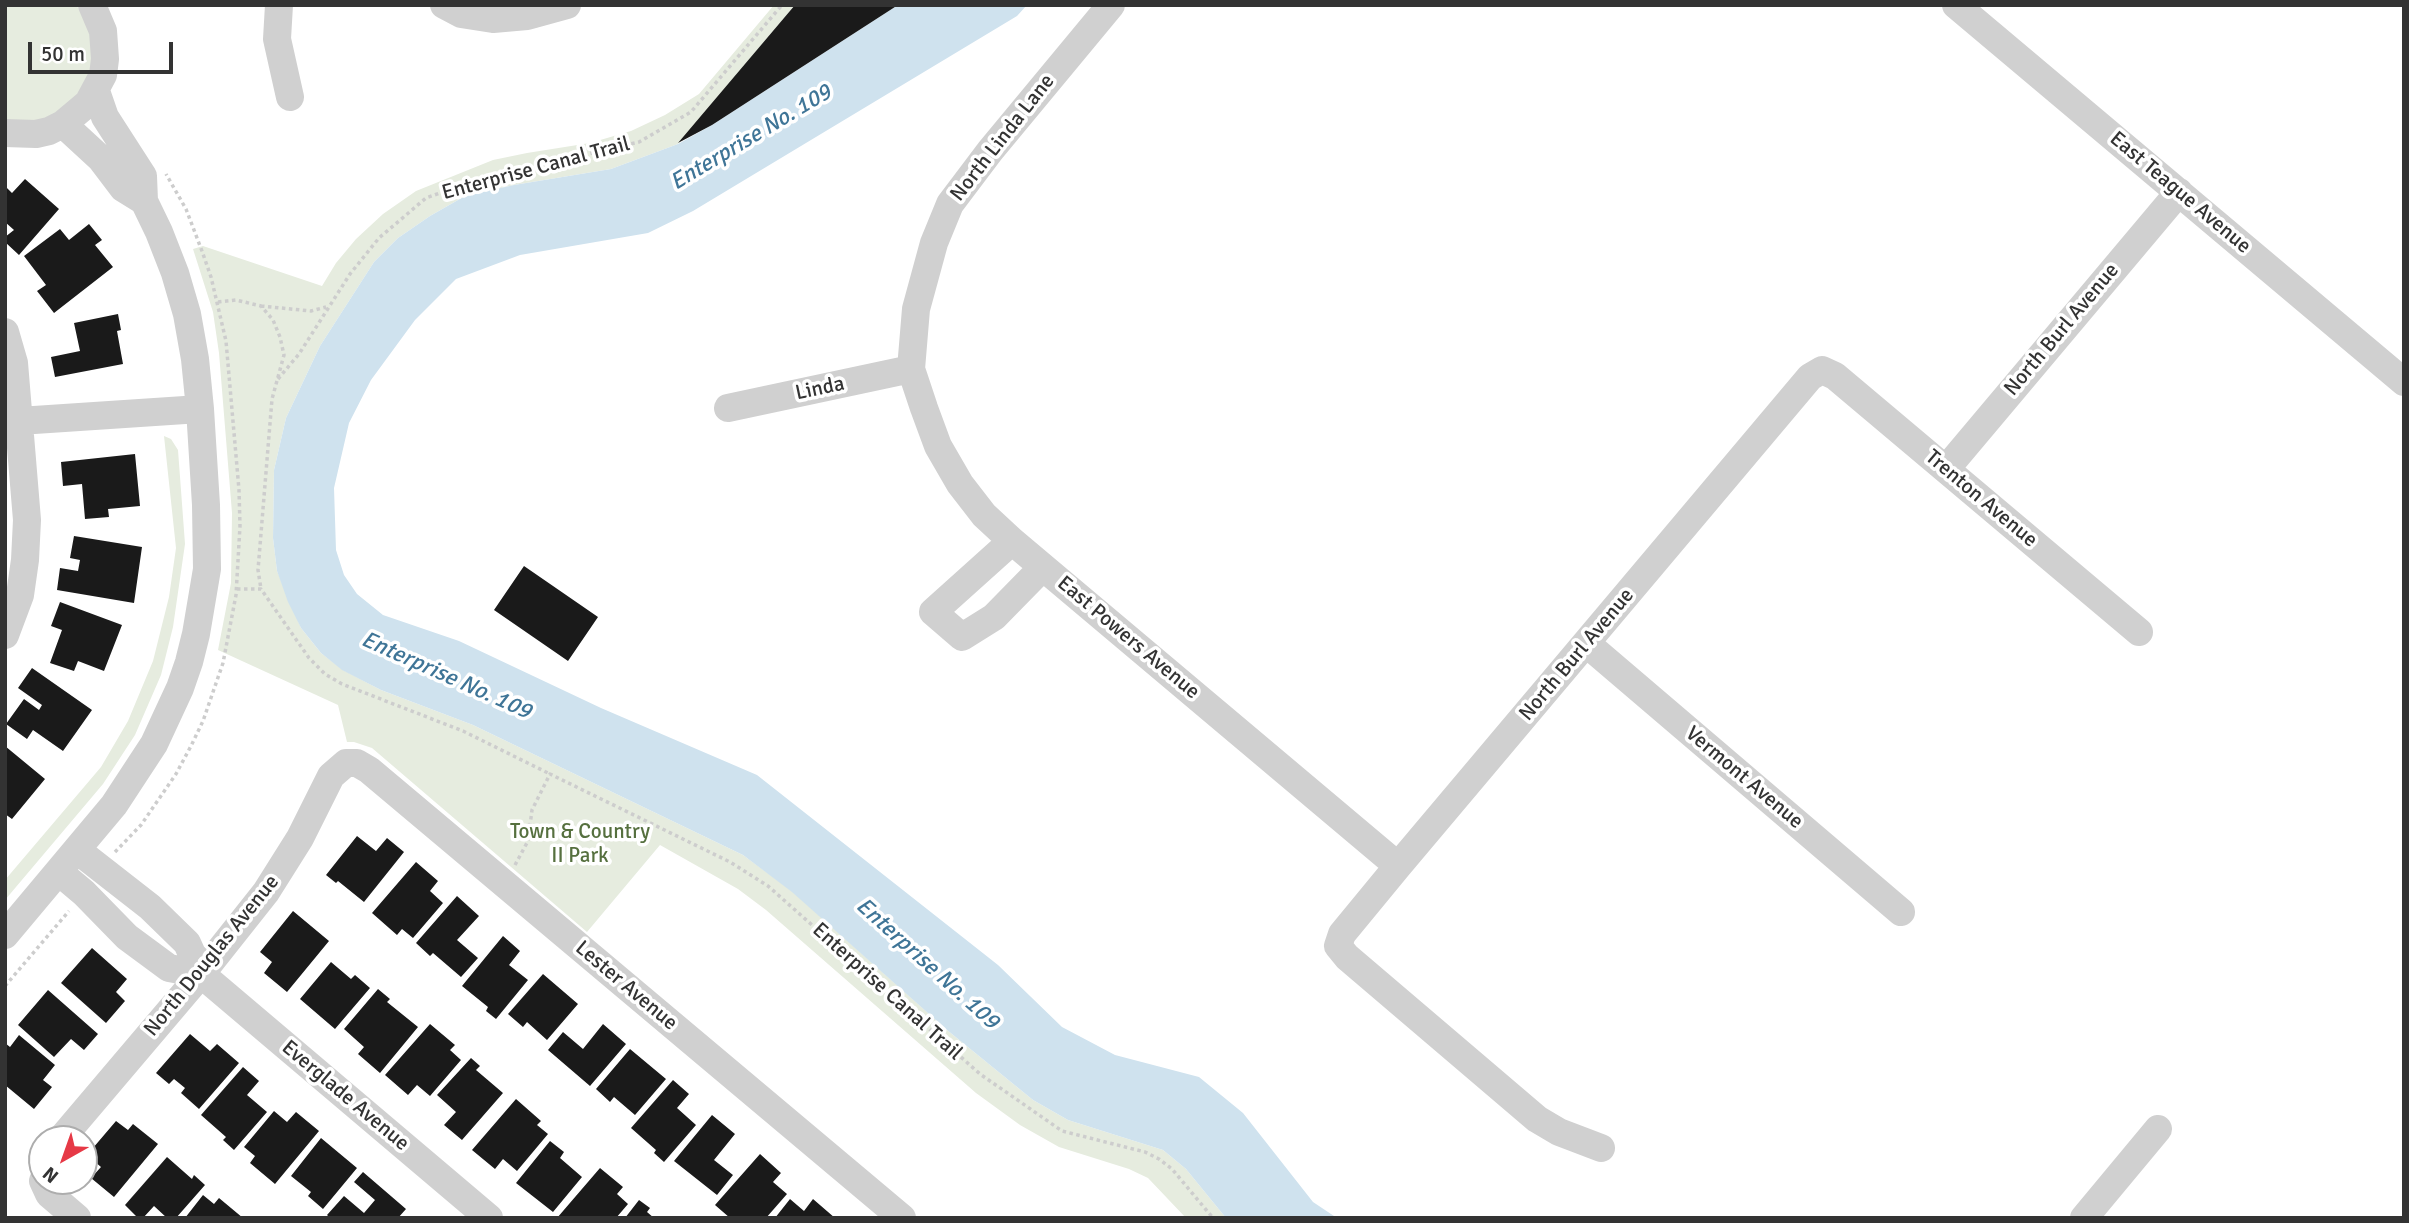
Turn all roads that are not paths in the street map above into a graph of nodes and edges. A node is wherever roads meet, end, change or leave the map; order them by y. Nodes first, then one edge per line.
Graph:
1 (92, 5) edge
2 (279, 5) edge
3 (444, 5) edge
4 (568, 5) edge
5 (1111, 5) edge
6 (1956, 5) edge
7 (96, 91) junction
8 (290, 96) dead end
9 (63, 124) junction
10 (5, 134) edge
11 (2179, 191) junction
12 (144, 201) junction
13 (5, 332) edge
14 (911, 369) junction
15 (1822, 370) joint
16 (2404, 382) edge
17 (728, 408) dead end
18 (200, 409) junction
19 (19, 421) junction
20 (1946, 469) junction
21 (1012, 541) junction
22 (1043, 567) junction
23 (2139, 632) dead end
24 (5, 635) edge
25 (1587, 644) junction
26 (346, 763) joint
27 (77, 850) junction
28 (1398, 866) junction
29 (59, 872) junction
30 (1901, 912) dead end
31 (5, 934) edge
32 (201, 974) junction
33 (73, 1125) edge
34 (2158, 1129) dead end
35 (1601, 1147) dead end
36 (50, 1195) edge
37 (77, 1218) edge
38 (489, 1218) edge
39 (902, 1218) edge
40 (2084, 1218) edge

1 - 7 street
2 - 8 street
3 - 4 street
5 - 14 street, North Linda Lane
6 - 11 street, East Teague Avenue
7 - 9 street
7 - 12 street
9 - 10 street
9 - 12 street
11 - 16 street, East Teague Avenue
11 - 20 street, North Burl Avenue
12 - 18 street
13 - 19 street
14 - 17 street, Linda
14 - 21 street, East Powers Avenue
15 - 20 street, Trenton Avenue
15 - 25 street, North Burl Avenue
18 - 19 street
18 - 27 street
19 - 24 street
20 - 23 street, Trenton Avenue
21 - 22 street, East Powers Avenue
21 - 22 street
22 - 28 street, East Powers Avenue
25 - 28 street, North Burl Avenue
25 - 30 street, Vermont Avenue
26 - 32 street, North Douglas Avenue
26 - 39 street, Lester Avenue
27 - 29 street
27 - 32 street, Everglade Avenue
28 - 35 street, North Burl Avenue
29 - 31 street
29 - 32 street, Everglade Avenue
32 - 33 street, North Douglas Avenue
32 - 38 street, Everglade Avenue
34 - 40 street
36 - 37 street

